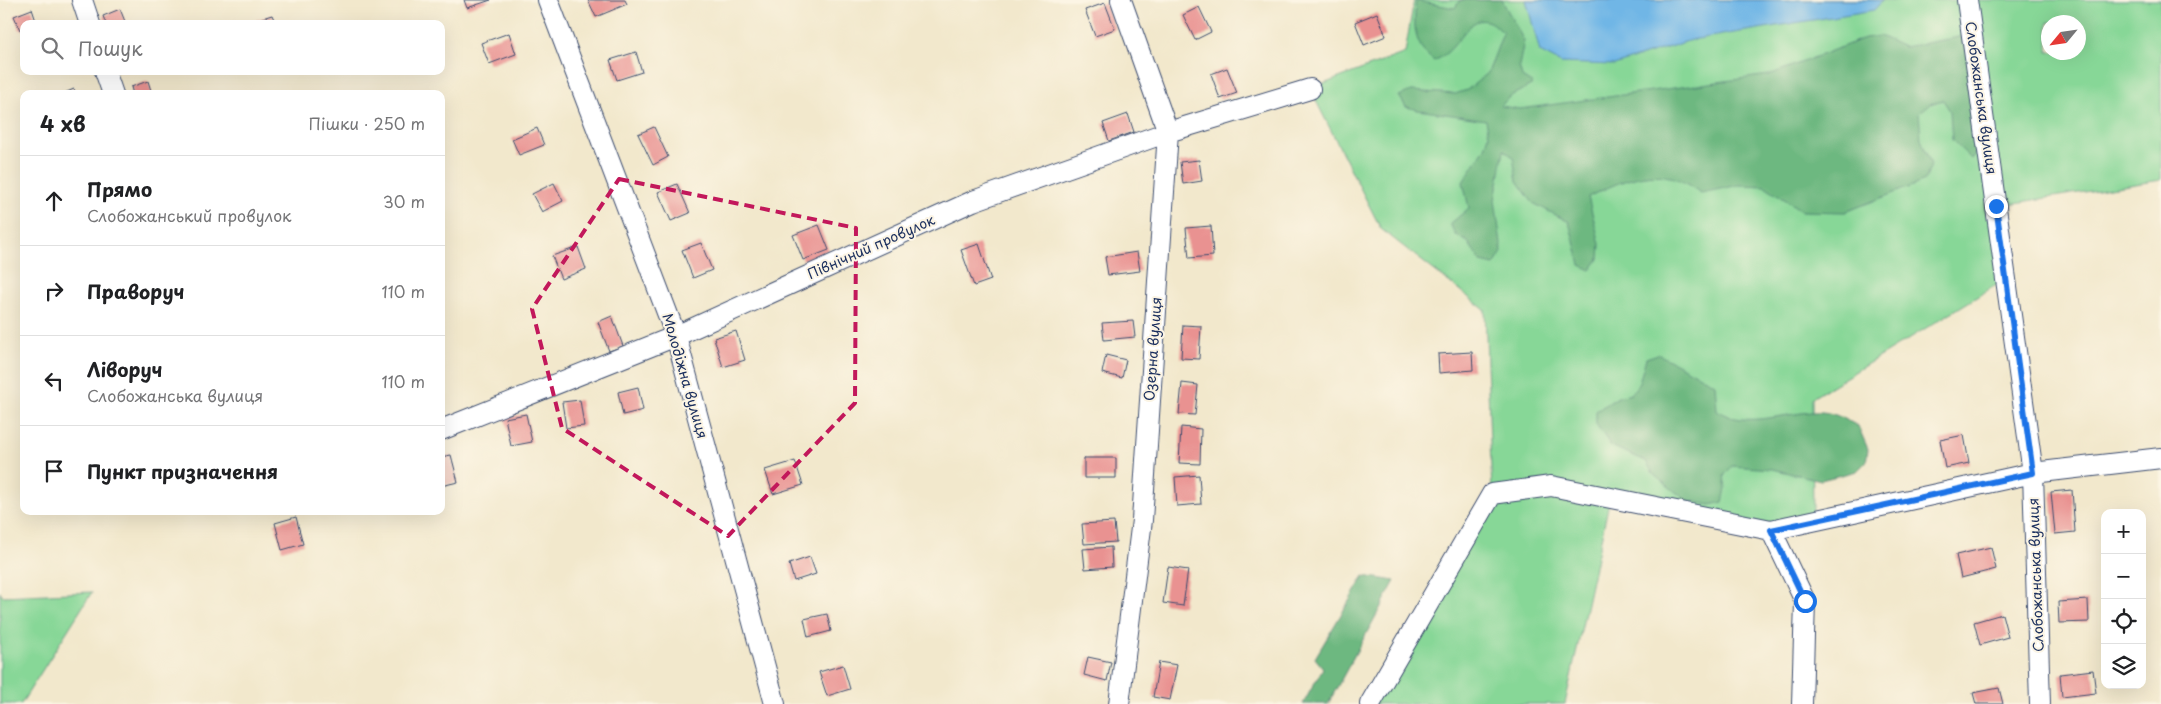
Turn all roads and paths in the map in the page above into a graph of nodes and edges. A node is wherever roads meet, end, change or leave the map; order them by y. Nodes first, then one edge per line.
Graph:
1 (82, 0) edge
2 (548, 0) edge
3 (1121, 0) edge
4 (1967, 0) edge
5 (89, 20) edge
6 (107, 75) edge
7 (1310, 89) dead end
8 (112, 90) edge
9 (1168, 132) junction
10 (676, 336) junction
11 (445, 428) edge
12 (2161, 458) edge
13 (2033, 473) junction
14 (1771, 530) junction
15 (775, 704) edge
16 (1119, 704) edge
17 (1370, 704) edge
18 (1802, 704) edge
19 (2040, 704) edge

1 - 5 street
2 - 10 street, Молодіжна вулиця
3 - 9 street, Озерна вулиця
4 - 13 street, Слобожанська вулиця
6 - 8 street
7 - 9 street, Північний провулок
9 - 10 street, Північний провулок
9 - 16 street, Озерна вулиця
10 - 11 street, Північний провулок
10 - 15 street, Молодіжна вулиця
12 - 13 street
13 - 14 street
13 - 19 street, Слобожанська вулиця
14 - 17 street
14 - 18 street

